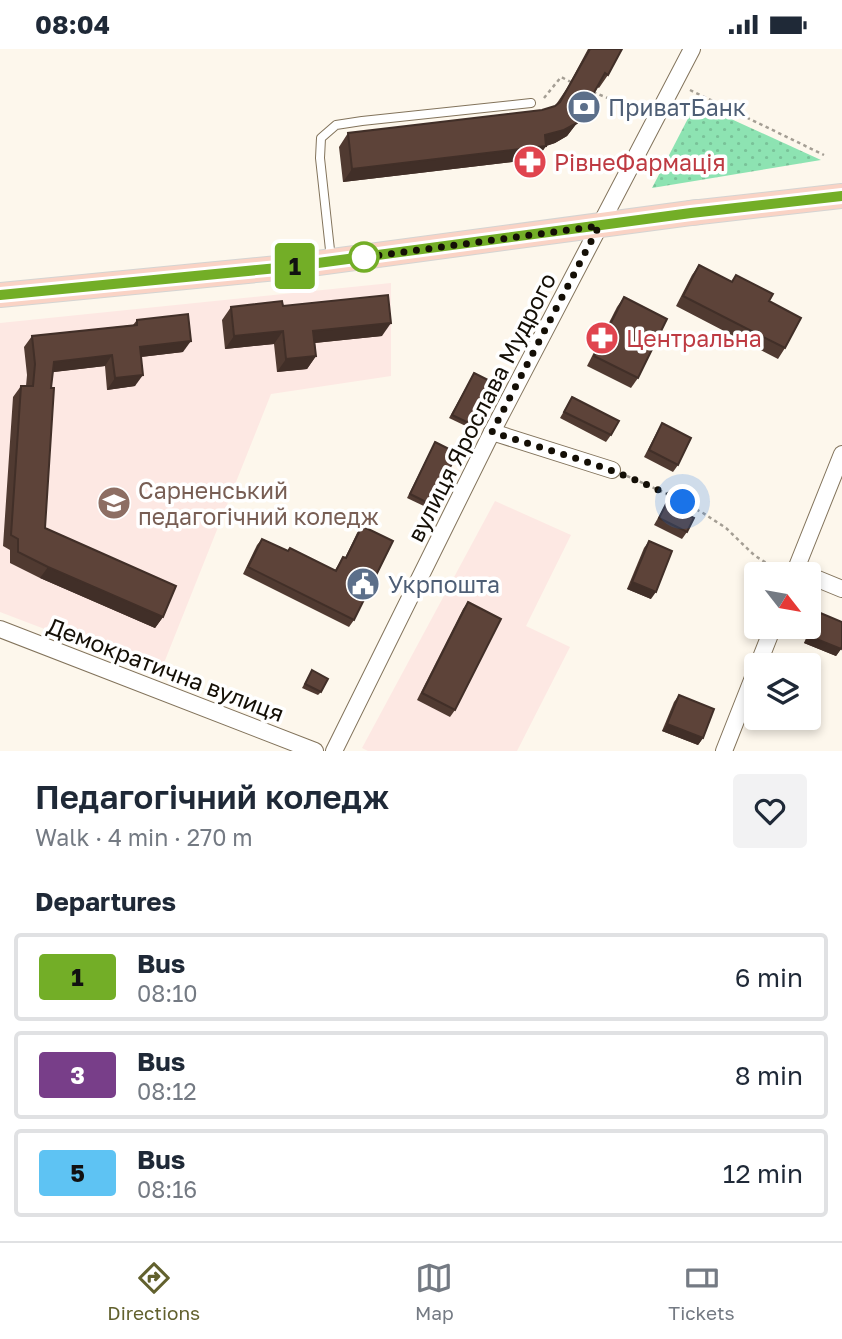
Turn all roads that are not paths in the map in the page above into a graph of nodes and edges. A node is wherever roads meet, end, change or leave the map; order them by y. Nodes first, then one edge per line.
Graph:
1 (692, 49) edge
2 (531, 103) road end
3 (842, 196) edge
4 (599, 226) junction
5 (331, 262) junction
6 (0, 295) edge
7 (492, 432) junction
8 (842, 454) edge
9 (612, 470) road end
10 (801, 562) edge
11 (821, 582) edge
12 (842, 589) edge
13 (0, 629) edge
14 (744, 700) edge
15 (315, 751) edge
16 (334, 751) edge
17 (724, 751) edge

1 - 4 street, вулиця Ярослава Мудрого
2 - 5 lane
3 - 4 main road
4 - 5 main road
4 - 7 street, вулиця Ярослава Мудрого
5 - 6 main road
7 - 9 street
7 - 16 street, вулиця Ярослава Мудрого
8 - 10 street
11 - 12 street
13 - 15 street, Демократична вулиця
14 - 17 street

